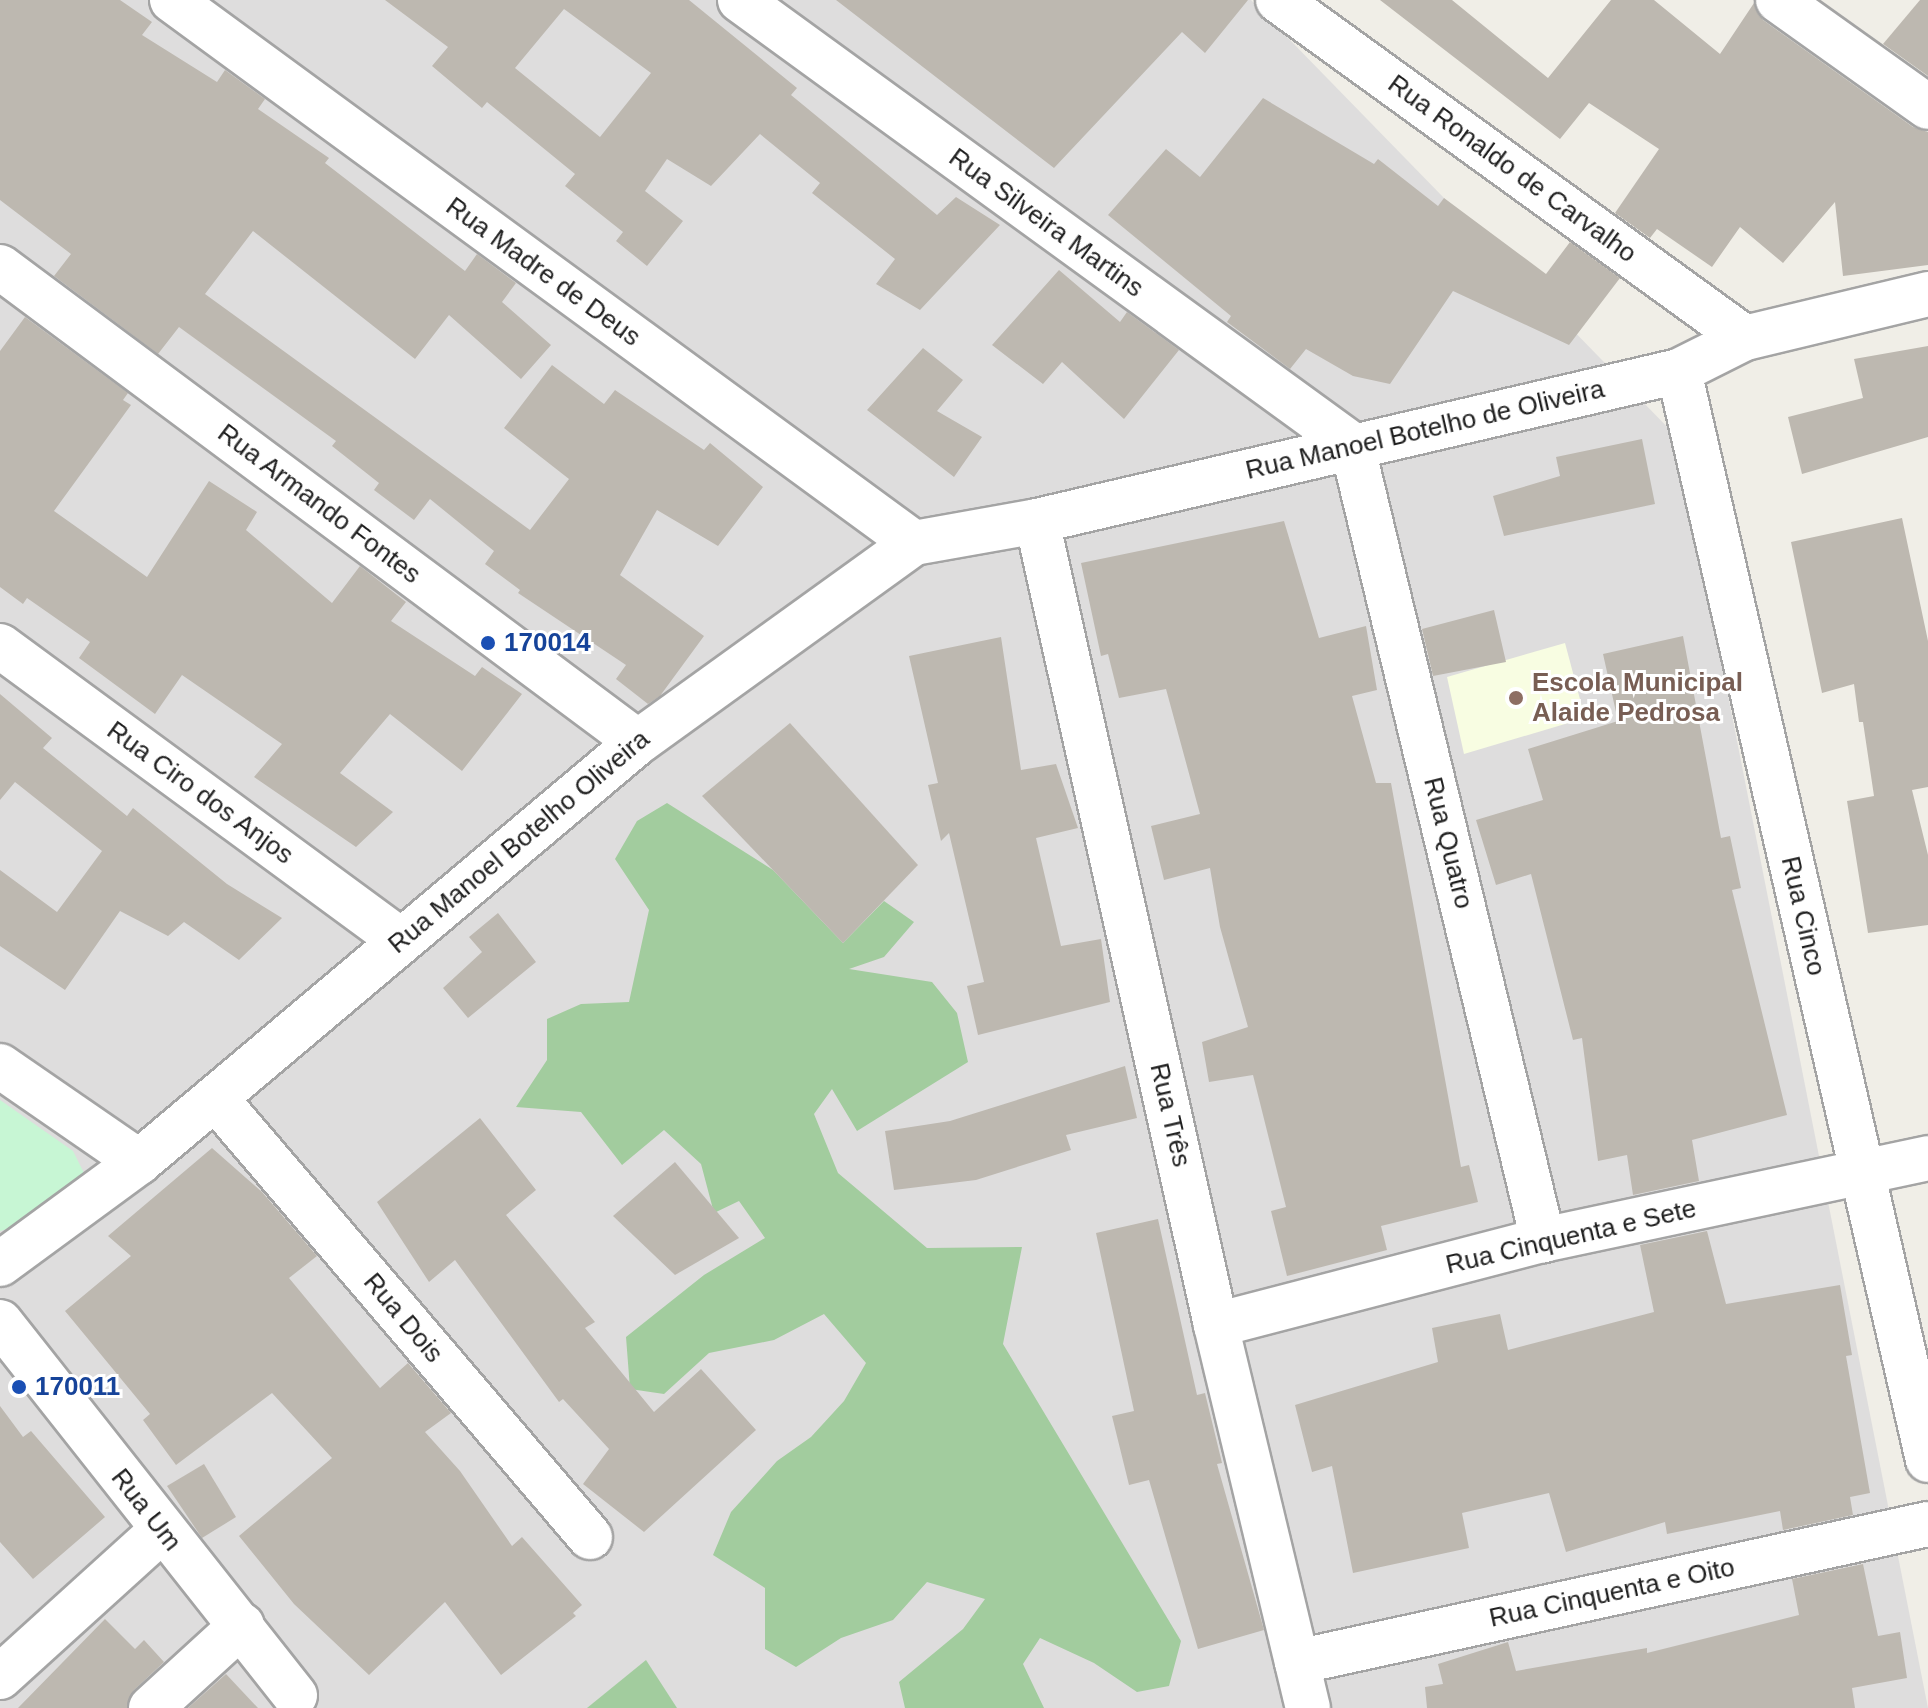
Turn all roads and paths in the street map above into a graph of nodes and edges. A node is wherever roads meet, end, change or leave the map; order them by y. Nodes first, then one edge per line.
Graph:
1 (172, 0) edge
2 (740, 0) edge
3 (1278, 0) edge
4 (1778, 0) edge
5 (1823, 13) edge
6 (1928, 107) edge
7 (0, 267) edge
8 (1928, 294) edge
9 (1745, 338) junction
10 (1679, 371) junction
11 (1352, 445) junction
12 (1037, 521) junction
13 (914, 543) junction
14 (0, 646) edge
15 (638, 742) junction
16 (400, 940) junction
17 (0, 1066) edge
18 (216, 1099) junction
19 (1928, 1158) edge
20 (139, 1162) junction
21 (1862, 1174) junction
22 (1543, 1240) junction
23 (0, 1264) edge
24 (0, 1322) edge
25 (1216, 1325) junction
26 (1928, 1460) edge
27 (1928, 1524) edge
28 (161, 1531) junction
29 (590, 1537) dead end
30 (242, 1625) junction
31 (1297, 1662) junction
32 (0, 1677) edge
33 (295, 1695) dead end
34 (151, 1708) edge
35 (1308, 1708) edge

1 - 13 street, Rua Madre de Deus
2 - 11 street, Rua Silveira Martins
3 - 9 street, Rua Ronaldo de Carvalho
4 - 5 street
5 - 6 street
7 - 15 street, Rua Armando Fontes
8 - 9 street, Rua Manoel Botelho de Oliveira
9 - 10 street, Rua Manoel Botelho de Oliveira
10 - 11 street, Rua Manoel Botelho de Oliveira
10 - 21 street, Rua Cinco
11 - 12 street, Rua Manoel Botelho de Oliveira
11 - 22 street, Rua Quatro
12 - 13 street, Rua Manoel Botelho de Oliveira
12 - 25 street, Rua Três
13 - 15 street, Rua Manoel Botelho Oliveira
14 - 16 street, Rua Ciro dos Anjos
15 - 16 street, Rua Manoel Botelho Oliveira
16 - 18 street, Rua Manoel Botelho Oliveira
17 - 20 street
18 - 20 street, Rua Manoel Botelho Oliveira
18 - 29 street, Rua Dois
19 - 21 street, Rua Cinquenta e Sete
20 - 23 street
21 - 22 street, Rua Cinquenta e Sete
21 - 26 street, Rua Cinco
22 - 25 street, Rua Cinquenta e Sete
24 - 28 street, Rua Um
25 - 31 street, Rua Três
27 - 31 street, Rua Cinquenta e Oito
28 - 30 street, Rua Um
28 - 32 street
30 - 33 street, Rua Um
30 - 34 street
31 - 35 street, Rua Três

